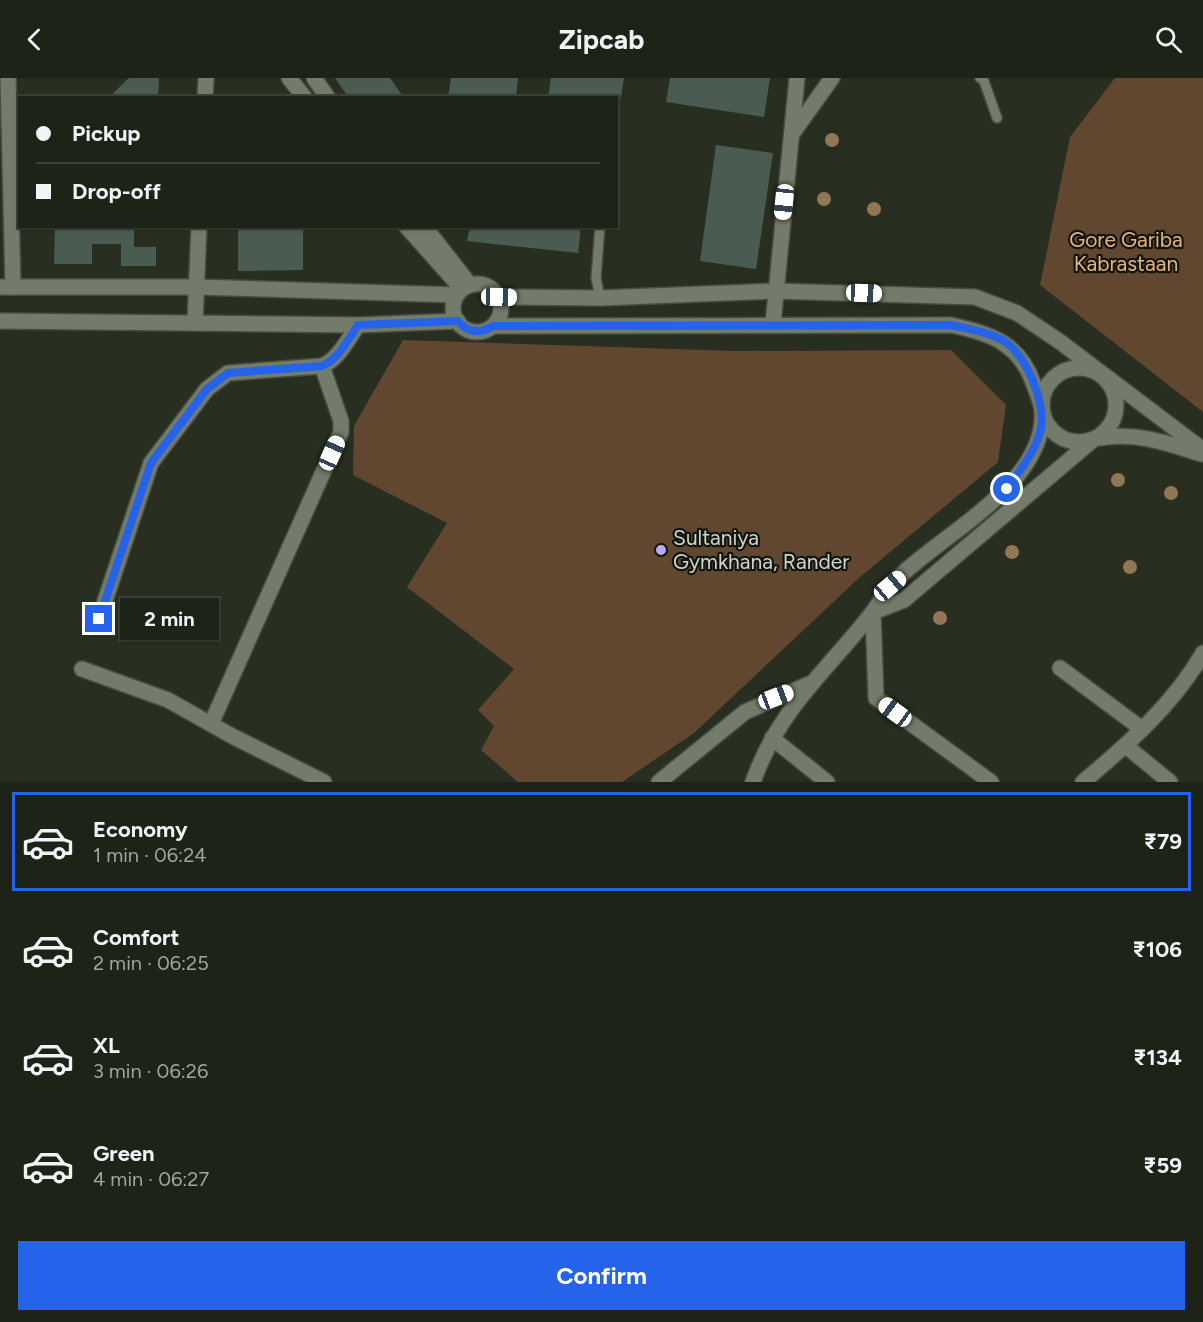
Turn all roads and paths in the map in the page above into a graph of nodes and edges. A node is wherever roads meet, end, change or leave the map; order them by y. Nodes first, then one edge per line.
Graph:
1 (8, 78) edge
2 (206, 78) edge
3 (289, 78) edge
4 (314, 78) edge
5 (797, 78) edge
6 (832, 78) edge
7 (980, 78) edge
8 (205, 96) edge
9 (302, 96) edge
10 (327, 96) edge
11 (997, 118) dead end
12 (791, 135) junction
13 (199, 228) edge
14 (408, 228) edge
15 (425, 228) edge
16 (600, 228) edge
17 (7, 287) edge
18 (196, 287) junction
19 (463, 290) junction
20 (774, 291) junction
21 (499, 297) junction
22 (600, 298) junction
23 (0, 321) edge
24 (458, 321) junction
25 (195, 323) junction
26 (773, 324) junction
27 (358, 325) junction
28 (493, 326) junction
29 (322, 366) junction
30 (1101, 375) junction
31 (1042, 409) junction
32 (1094, 439) junction
33 (1203, 450) edge
34 (1203, 455) edge
35 (873, 612) junction
36 (99, 619) dead end
37 (1203, 653) edge
38 (1060, 668) dead end
39 (82, 669) dead end
40 (809, 684) junction
41 (211, 724) junction
42 (1142, 729) junction
43 (772, 738) junction
44 (1126, 746) junction
45 (324, 782) edge
46 (660, 782) edge
47 (753, 782) edge
48 (827, 782) edge
49 (991, 782) edge
50 (1083, 782) edge
51 (1170, 782) edge

1 - 17 main road
2 - 8 main road
3 - 9 main road
4 - 10 main road
5 - 12 main road
6 - 12 main road
7 - 11 lane
12 - 20 main road
13 - 18 main road
14 - 19 main road
15 - 19 main road
16 - 22 lane
17 - 18 main road
18 - 19 main road
18 - 25 main road
19 - 21 main road
19 - 24 main road
20 - 22 main road
20 - 26 main road
20 - 30 main road
21 - 22 main road
21 - 28 main road
23 - 25 main road
24 - 27 main road
24 - 28 main road
25 - 27 main road
26 - 28 main road
26 - 31 main road
27 - 29 main road
29 - 36 main road
29 - 41 main road
30 - 31 main road
30 - 32 main road
30 - 33 main road
31 - 32 main road
31 - 35 main road
32 - 34 main road
32 - 35 main road
35 - 40 main road
35 - 49 main road
37 - 42 main road
38 - 42 main road
39 - 41 main road
40 - 43 main road
40 - 46 main road
41 - 45 main road
42 - 44 main road
43 - 47 main road
43 - 48 main road
44 - 50 main road
44 - 51 main road

